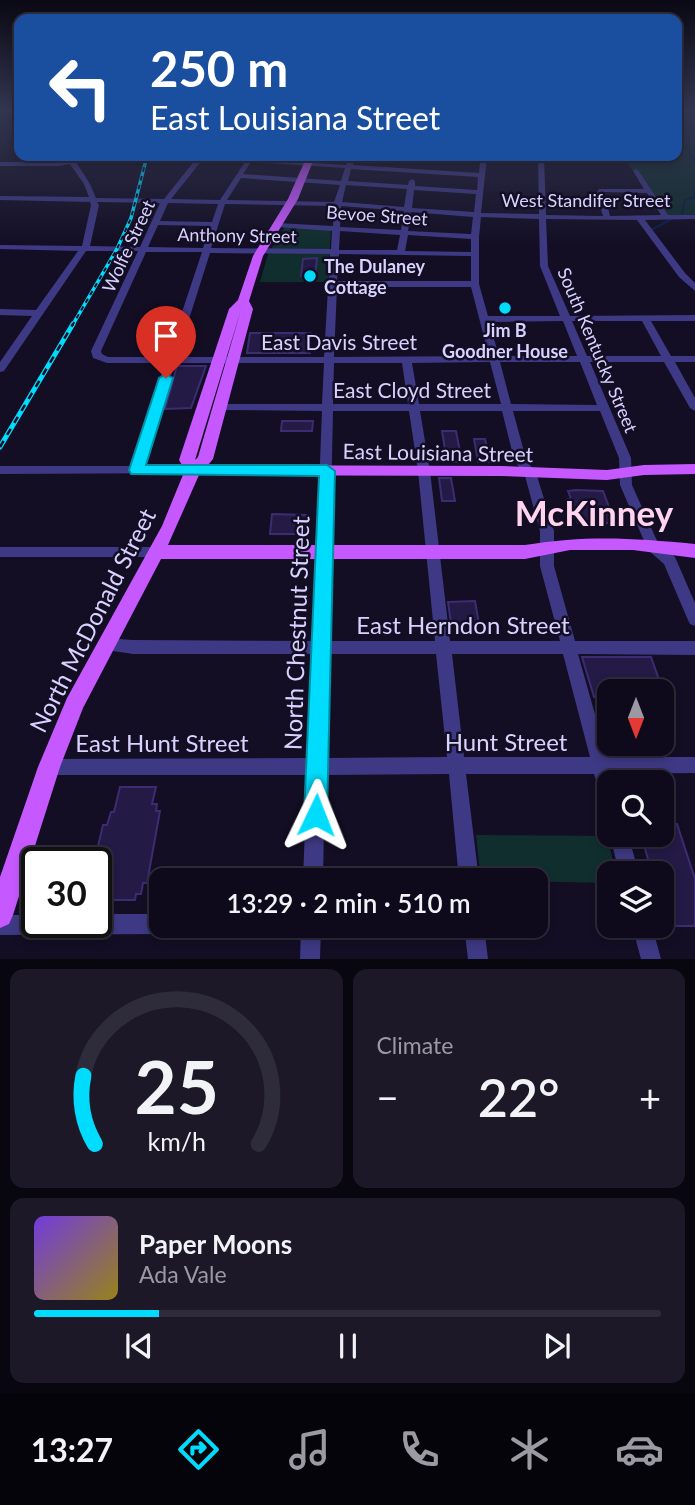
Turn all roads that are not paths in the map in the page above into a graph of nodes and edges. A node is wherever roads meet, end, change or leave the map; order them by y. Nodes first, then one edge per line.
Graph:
1 (76, 161) edge
2 (197, 161) edge
3 (248, 161) edge
4 (309, 161) edge
5 (316, 161) edge
6 (351, 161) edge
7 (484, 161) edge
8 (541, 161) edge
9 (72, 162) junction
10 (0, 164) edge
11 (350, 166) junction
12 (415, 170) junction
13 (636, 172) dead end
14 (482, 175) junction
15 (240, 176) junction
16 (301, 180) junction
17 (345, 183) junction
18 (411, 187) junction
19 (648, 191) junction
20 (480, 192) junction
21 (0, 198) edge
22 (94, 200) junction
23 (166, 201) junction
24 (222, 202) junction
25 (291, 203) junction
26 (338, 205) junction
27 (407, 209) junction
28 (478, 215) junction
29 (665, 216) junction
30 (544, 217) junction
31 (639, 217) junction
32 (695, 217) edge
33 (607, 218) junction
34 (154, 223) junction
35 (215, 224) junction
36 (276, 225) junction
37 (337, 227) junction
38 (402, 231) junction
39 (475, 237) junction
40 (0, 247) edge
41 (84, 248) junction
42 (142, 249) junction
43 (207, 250) junction
44 (261, 251) junction
45 (335, 252) junction
46 (401, 253) junction
47 (474, 254) junction
48 (333, 284) junction
49 (475, 284) junction
50 (695, 287) edge
51 (0, 312) edge
52 (39, 313) junction
53 (565, 318) junction
54 (645, 318) junction
55 (695, 318) edge
56 (483, 319) junction
57 (97, 356) joint
58 (492, 359) junction
59 (583, 359) junction
60 (666, 359) junction
61 (695, 359) edge
62 (172, 360) junction
63 (226, 360) junction
64 (330, 360) junction
65 (407, 360) junction
66 (0, 369) edge
67 (220, 407) junction
68 (605, 408) junction
69 (695, 408) edge
70 (329, 409) junction
71 (413, 409) junction
72 (507, 409) junction
73 (695, 469) edge
74 (0, 470) edge
75 (136, 470) junction
76 (193, 470) junction
77 (327, 471) junction
78 (424, 471) junction
79 (529, 473) junction
80 (624, 473) junction
81 (653, 546) junction
82 (548, 548) junction
83 (695, 551) edge
84 (0, 552) edge
85 (156, 552) junction
86 (324, 552) junction
87 (431, 553) junction
88 (695, 620) edge
89 (105, 644) junction
90 (320, 647) junction
91 (441, 647) junction
92 (569, 647) junction
93 (695, 648) edge
94 (454, 765) junction
95 (601, 765) junction
96 (695, 765) edge
97 (49, 766) junction
98 (318, 766) junction
99 (602, 770) edge
100 (314, 868) edge
101 (467, 868) edge
102 (0, 915) edge
103 (149, 924) edge
104 (0, 925) edge
105 (311, 938) edge
106 (475, 938) edge
107 (645, 938) edge
108 (310, 959) edge
109 (478, 959) edge
110 (651, 959) edge

1 - 9 street
2 - 23 street, Wolfe Street
3 - 15 street
4 - 16 main road
5 - 11 street
6 - 11 street, North Chestnut Street
7 - 14 street
8 - 30 street, South Kentucky Street
9 - 10 street
9 - 22 street
11 - 12 street
11 - 17 street, North Chestnut Street
12 - 14 street
12 - 18 street
13 - 19 street
14 - 20 street
15 - 16 street
15 - 24 street
16 - 17 street
16 - 25 main road
17 - 18 street
17 - 26 street, North Chestnut Street
18 - 20 street
18 - 27 street
19 - 29 street
19 - 33 street
20 - 28 street
21 - 22 street, West Standifer Street
22 - 23 street, West Standifer Street
22 - 41 street
23 - 24 street, West Standifer Street
23 - 34 street, Wolfe Street
24 - 25 street, West Standifer Street
24 - 35 street
25 - 26 street, West Standifer Street
25 - 36 main road
26 - 27 street, West Standifer Street
26 - 37 street, North Chestnut Street
27 - 28 street, West Standifer Street
27 - 38 street
28 - 30 street, West Standifer Street
28 - 39 street
29 - 31 street, West Standifer Street
29 - 32 street, West Standifer Street
30 - 33 street, West Standifer Street
30 - 53 street, South Kentucky Street
31 - 33 street, West Standifer Street
31 - 50 street
34 - 35 street
34 - 42 street, Wolfe Street
35 - 43 street
36 - 37 street, Bevoe Street
36 - 44 main road
37 - 38 street, Bevoe Street
37 - 45 street, North Chestnut Street
38 - 39 street, Bevoe Street
38 - 46 street
39 - 47 street
40 - 41 street, Anthony Street
41 - 42 street, Anthony Street
41 - 52 street
42 - 43 street, Anthony Street
42 - 57 street, Wolfe Street
43 - 44 street, Anthony Street
43 - 62 street
44 - 45 street, Anthony Street
44 - 63 main road
45 - 46 street, Anthony Street
45 - 48 street, North Chestnut Street
46 - 47 street, Anthony Street
47 - 49 street
48 - 49 street
48 - 64 street, North Chestnut Street
49 - 56 street
51 - 52 street
52 - 66 street
53 - 54 street
53 - 56 street
53 - 59 street, South Kentucky Street
54 - 55 street
54 - 60 street
56 - 58 street
57 - 62 street, East Davis Street
58 - 59 street, East Davis Street
58 - 65 street, East Davis Street
58 - 72 street
59 - 60 street, East Davis Street
59 - 68 street, South Kentucky Street
60 - 61 street, East Davis Street
60 - 69 street
62 - 63 street, East Davis Street
62 - 75 street
63 - 64 street, East Davis Street
63 - 67 main road
63 - 76 main road
64 - 65 street, East Davis Street
64 - 70 street, North Chestnut Street
65 - 71 street
67 - 70 street, East Cloyd Street
67 - 76 main road
68 - 72 street, East Cloyd Street
68 - 80 street, South Kentucky Street
70 - 71 street, East Cloyd Street
70 - 77 street, North Chestnut Street
71 - 72 street, East Cloyd Street
71 - 78 street
72 - 79 street
73 - 80 main road, East Louisiana Street
74 - 75 street, East Louisiana Street
75 - 76 street, East Louisiana Street
76 - 77 main road, East Louisiana Street
76 - 85 main road, North McDonald Street
77 - 78 main road, East Louisiana Street
77 - 86 street, North Chestnut Street
78 - 79 main road, East Louisiana Street
78 - 87 street
79 - 80 main road, East Louisiana Street
79 - 82 street
80 - 81 street, South Kentucky Street
81 - 82 main road
81 - 83 main road
81 - 88 street, South Kentucky Street
82 - 87 main road
82 - 92 street
84 - 85 street
85 - 86 main road
85 - 89 main road, North McDonald Street
86 - 87 main road
86 - 90 street, North Chestnut Street
87 - 91 street
89 - 90 street, East Herndon Street
89 - 97 main road, North McDonald Street
90 - 91 street, East Herndon Street
90 - 98 street, North Chestnut Street
91 - 92 street, East Herndon Street
91 - 94 street
92 - 93 street, East Herndon Street
92 - 95 street
94 - 95 street, Hunt Street
94 - 98 street, Hunt Street
94 - 101 street
95 - 96 street, Hunt Street
95 - 99 street
97 - 98 street, East Hunt Street
97 - 102 main road, North McDonald Street
98 - 100 street, North Chestnut Street
103 - 104 street
105 - 108 street
106 - 109 street
107 - 110 street

